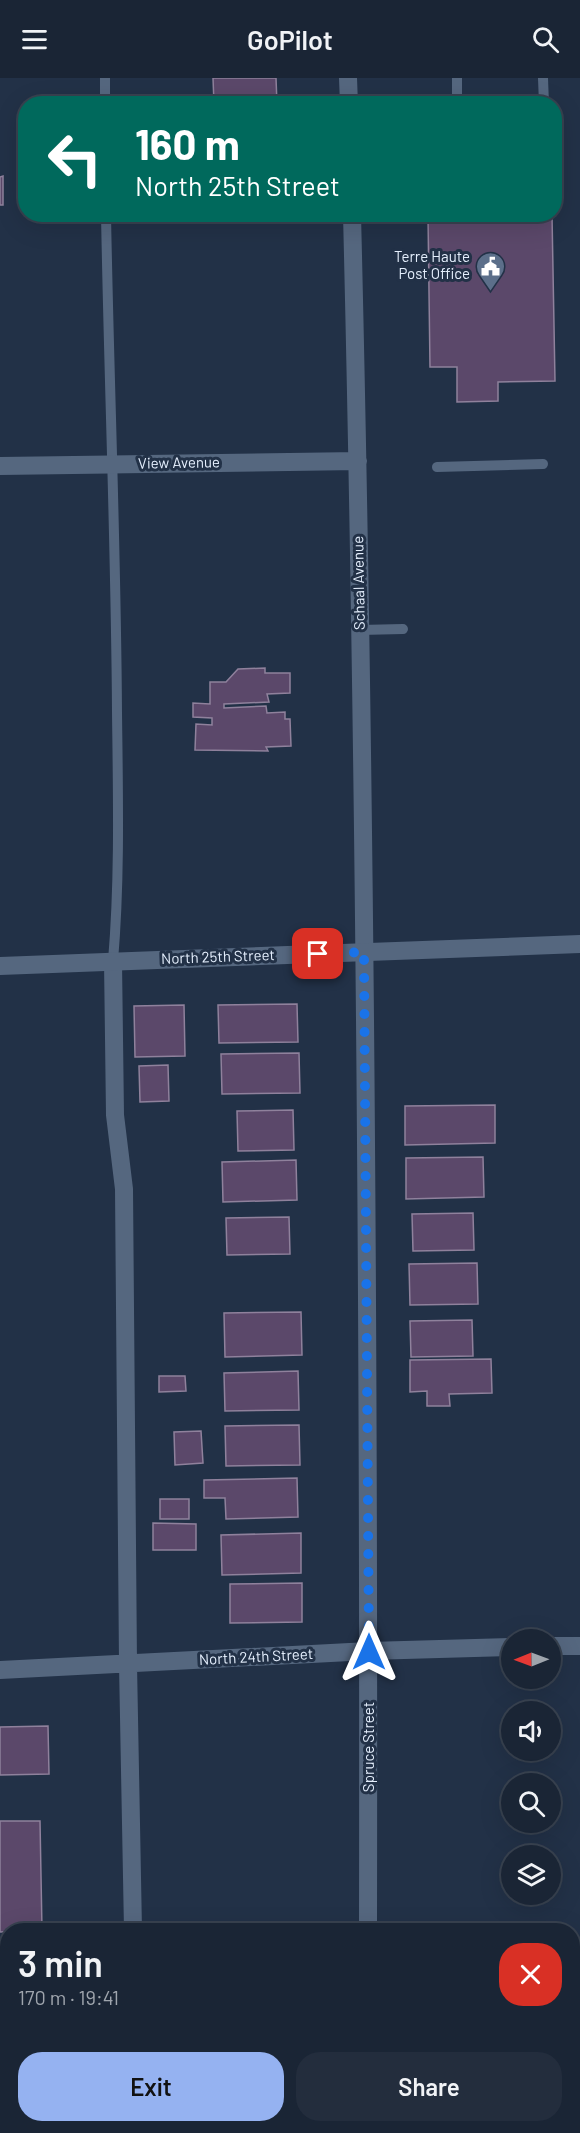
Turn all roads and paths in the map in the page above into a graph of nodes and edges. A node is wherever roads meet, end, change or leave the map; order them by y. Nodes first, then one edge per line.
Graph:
1 (105, 78) edge
2 (348, 78) edge
3 (457, 78) edge
4 (543, 78) edge
5 (105, 96) edge
6 (349, 96) edge
7 (457, 96) edge
8 (543, 96) edge
9 (106, 222) edge
10 (352, 222) edge
11 (358, 460) junction
12 (113, 464) junction
13 (543, 464) dead end
14 (0, 466) edge
15 (437, 467) dead end
16 (403, 629) dead end
17 (360, 630) junction
18 (580, 945) edge
19 (364, 952) junction
20 (113, 961) junction
21 (0, 966) edge
22 (561, 1646) edge
23 (580, 1646) edge
24 (501, 1647) edge
25 (369, 1652) junction
26 (128, 1664) junction
27 (0, 1670) edge
28 (133, 1923) edge
29 (368, 1923) edge

1 - 5 lane
2 - 6 street
3 - 7 lane
4 - 8 lane
9 - 12 lane
10 - 11 street, Schaal Avenue
11 - 12 street, View Avenue
11 - 17 street, Schaal Avenue
12 - 14 street, View Avenue
12 - 20 lane
13 - 15 lane
16 - 17 lane
17 - 19 street, Schaal Avenue
18 - 19 street, North 25th Street
19 - 20 street, North 25th Street
19 - 25 street, Spruce Street
20 - 21 street, North 25th Street
20 - 26 street
22 - 23 street
24 - 25 street, North 24th Street
25 - 26 street, North 24th Street
25 - 29 street, Spruce Street
26 - 27 street, North 24th Street
26 - 28 street

